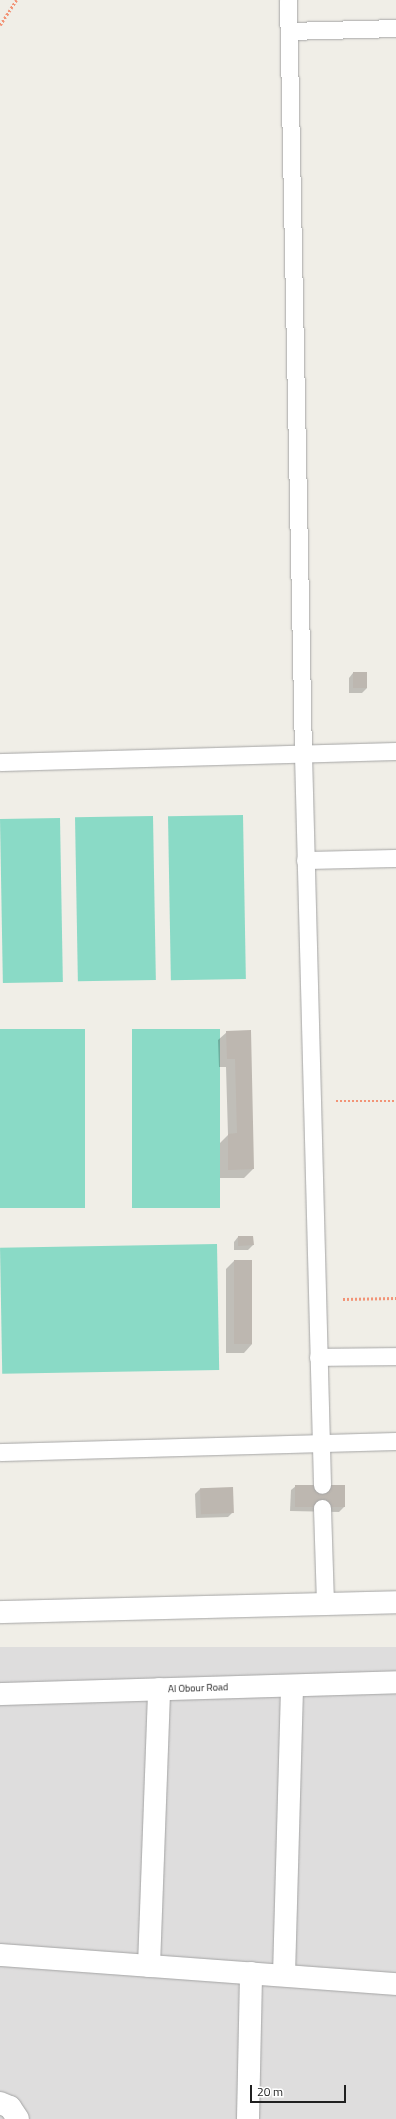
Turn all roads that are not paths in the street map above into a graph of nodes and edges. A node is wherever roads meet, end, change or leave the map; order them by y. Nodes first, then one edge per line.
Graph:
1 (288, 0) edge
2 (396, 28) edge
3 (289, 31) junction
4 (396, 750) edge
5 (303, 754) junction
6 (0, 762) edge
7 (396, 858) edge
8 (305, 860) junction
9 (396, 1356) edge
10 (318, 1357) junction
11 (396, 1442) edge
12 (320, 1443) junction
13 (0, 1452) edge
14 (322, 1485) dead end
15 (322, 1508) dead end
16 (396, 1602) edge
17 (325, 1604) junction
18 (0, 1612) edge
19 (396, 1682) edge
20 (292, 1686) junction
21 (159, 1689) junction
22 (0, 1694) edge
23 (0, 1955) edge
24 (149, 1966) junction
25 (251, 1973) junction
26 (284, 1975) junction
27 (396, 1984) edge
28 (0, 2103) edge
29 (18, 2119) edge
30 (248, 2119) edge

1 - 3 lane
2 - 3 lane
3 - 5 lane
4 - 5 lane
5 - 6 lane
5 - 8 lane
7 - 8 lane
8 - 10 lane
9 - 10 lane
10 - 12 lane
11 - 12 lane
12 - 13 lane
12 - 14 lane
15 - 17 lane
16 - 17 street
17 - 18 street
19 - 20 street, Al Obour Road
20 - 21 street, Al Obour Road
20 - 26 street
21 - 22 street, Al Obour Road
21 - 24 street
23 - 24 street
24 - 25 street
25 - 26 street
25 - 30 street
26 - 27 street
28 - 29 street

